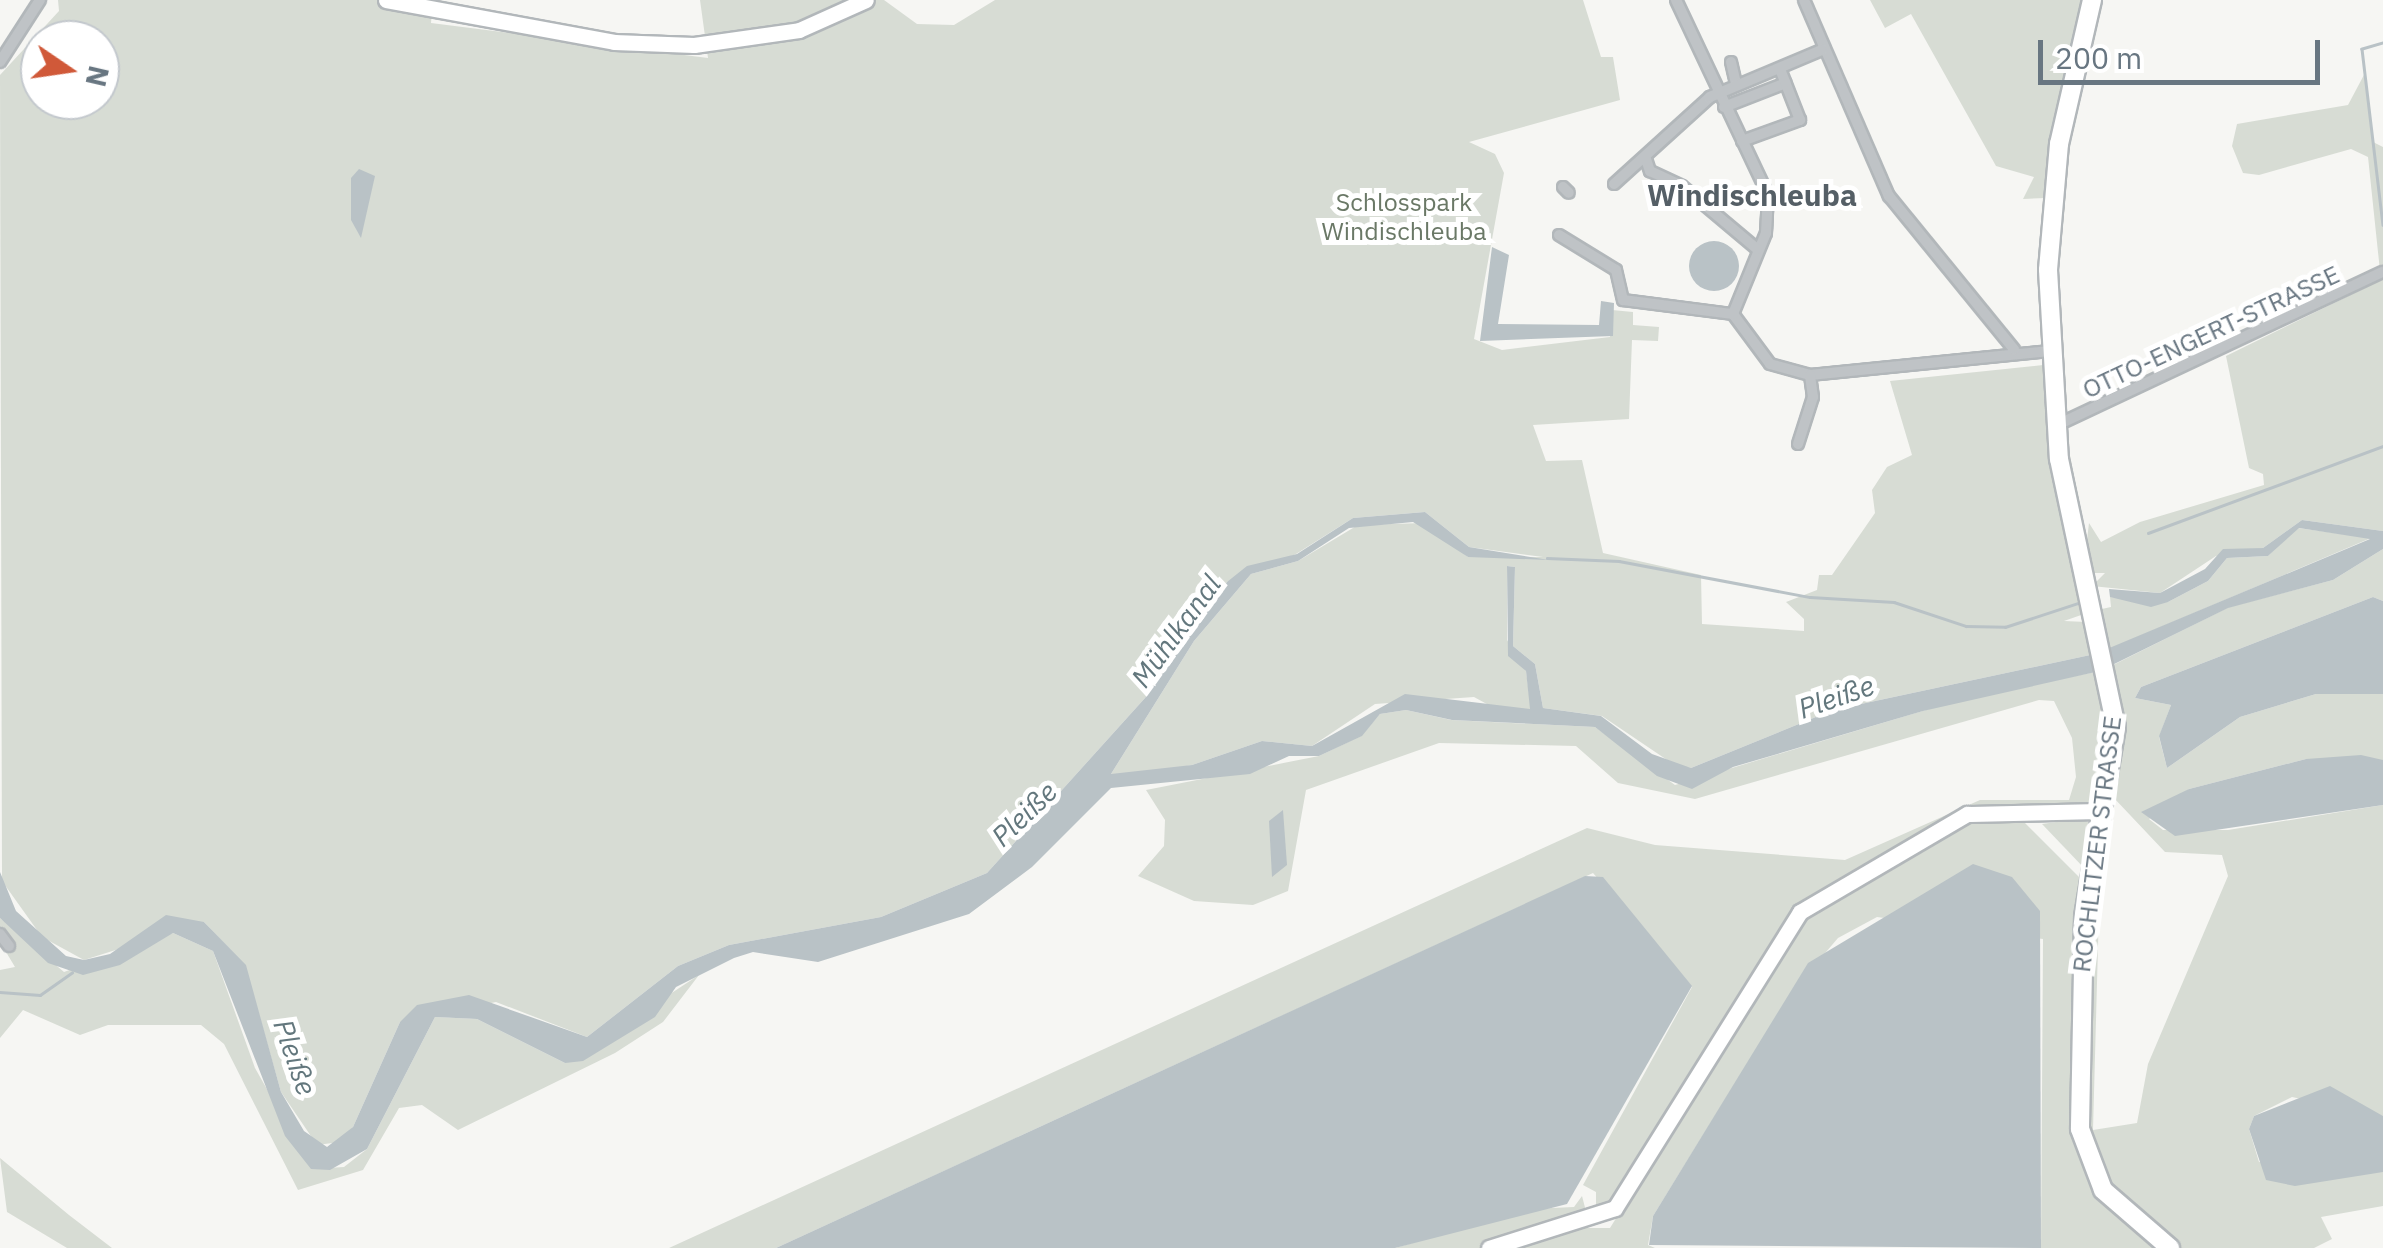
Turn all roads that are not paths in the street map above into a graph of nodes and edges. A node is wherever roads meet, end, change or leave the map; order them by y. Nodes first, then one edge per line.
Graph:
1 (40, 0) edge
2 (386, 0) edge
3 (866, 0) edge
4 (1676, 0) edge
5 (1804, 0) edge
6 (2092, 0) edge
7 (1822, 50) junction
8 (0, 62) edge
9 (1731, 62) dead end
10 (1780, 69) junction
11 (1736, 84) junction
12 (1786, 84) junction
13 (1716, 94) junction
14 (1724, 107) junction
15 (1742, 141) junction
16 (1646, 159) junction
17 (1614, 184) dead end
18 (1558, 235) dead end
19 (1758, 249) junction
20 (2383, 272) edge
21 (1733, 314) junction
22 (2014, 349) junction
23 (2050, 351) junction
24 (1810, 375) junction
25 (2055, 426) junction
26 (1798, 444) dead end
27 (2102, 811) junction
28 (0, 934) edge
29 (9, 946) dead end
30 (1488, 1248) edge
31 (2170, 1248) edge

1 - 8 street
2 - 3 main road
4 - 13 street
5 - 7 street
6 - 23 main road, ROCHLITZER STRASSE
7 - 10 street
7 - 22 street
9 - 11 street
10 - 11 street
10 - 12 street
11 - 13 street
12 - 14 street
12 - 15 street
13 - 14 street
13 - 16 street
14 - 15 street
15 - 19 street
16 - 17 street
16 - 19 street
18 - 21 street
19 - 21 street
20 - 25 street, OTTO-ENGERT-STRASSE
21 - 24 street
22 - 23 street
22 - 24 street
23 - 25 main road, ROCHLITZER STRASSE
24 - 26 street
25 - 27 main road, ROCHLITZER STRASSE
27 - 30 main road
27 - 31 main road, ROCHLITZER STRASSE
28 - 29 street

